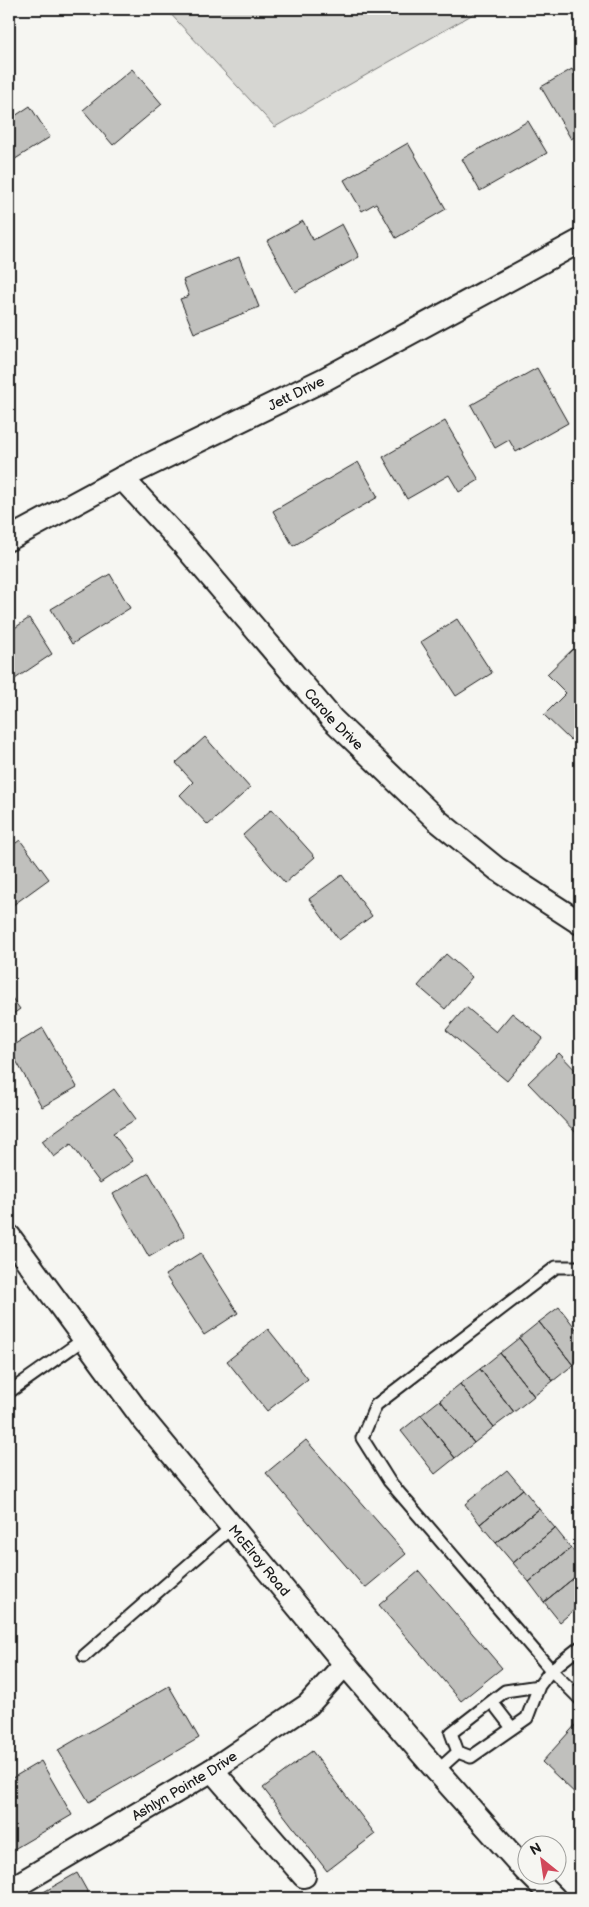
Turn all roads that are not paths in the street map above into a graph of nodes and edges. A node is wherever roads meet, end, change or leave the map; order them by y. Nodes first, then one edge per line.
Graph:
1 (580, 241) edge
2 (122, 478) junction
3 (9, 539) edge
4 (580, 924) edge
5 (9, 1236) edge
6 (580, 1267) edge
7 (84, 1339) junction
8 (9, 1392) edge
9 (232, 1526) junction
10 (580, 1647) edge
11 (84, 1656) dead end
12 (345, 1664) junction
13 (551, 1670) junction
14 (538, 1686) junction
15 (580, 1698) edge
16 (492, 1702) junction
17 (512, 1728) junction
18 (458, 1752) junction
19 (212, 1770) junction
20 (437, 1771) junction
21 (516, 1860) edge
22 (304, 1876) dead end
23 (540, 1884) edge
24 (9, 1890) edge
25 (554, 1898) edge

1 - 2 street, Jett Drive
2 - 3 street, Jett Drive
2 - 4 street, Carole Drive
5 - 7 street, McElroy Road
6 - 13 lane
7 - 8 lane
7 - 9 street, McElroy Road
9 - 11 lane
9 - 12 street, McElroy Road
10 - 13 lane
12 - 19 street, Ashlyn Pointe Drive
12 - 20 street, McElroy Road
13 - 14 lane
13 - 15 lane
14 - 16 lane
14 - 17 lane
16 - 17 lane
16 - 18 lane
17 - 18 lane
18 - 20 lane
19 - 22 street
19 - 24 street, Ashlyn Pointe Drive
20 - 21 street, McElroy Road
23 - 25 street

